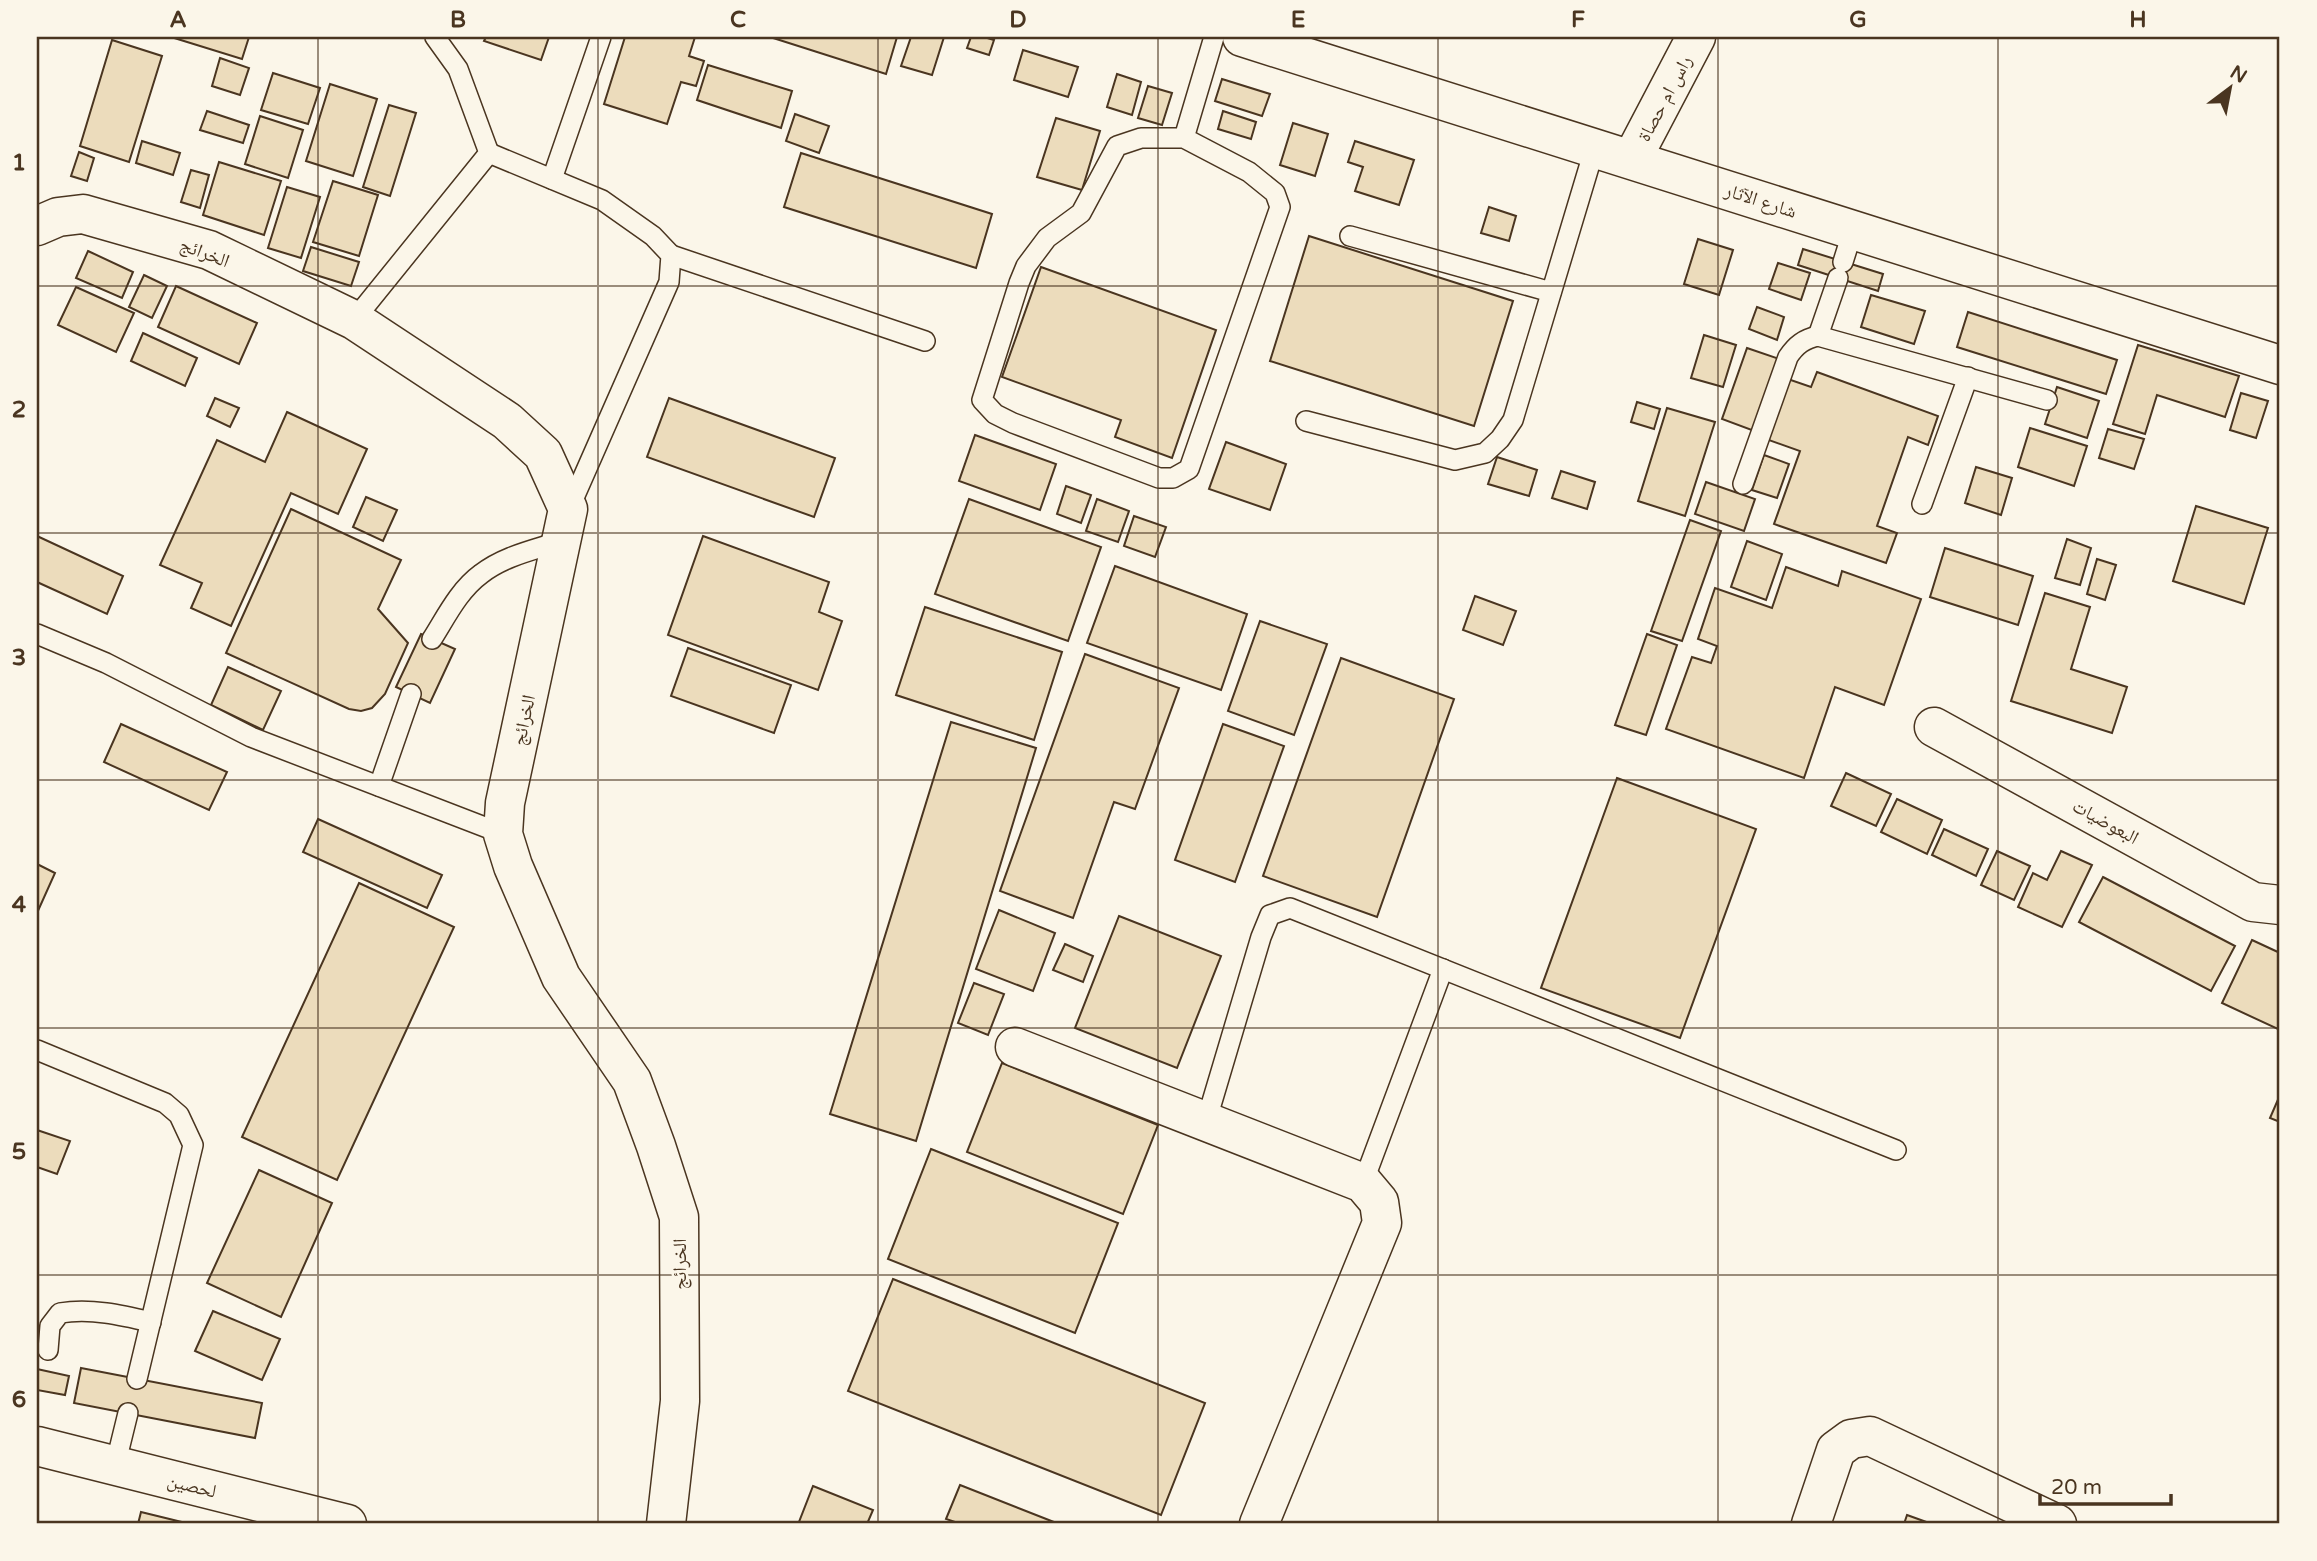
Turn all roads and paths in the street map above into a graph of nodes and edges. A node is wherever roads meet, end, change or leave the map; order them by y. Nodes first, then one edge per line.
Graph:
1 (435, 37) edge
2 (601, 37) edge
3 (1214, 37) edge
4 (1242, 37) edge
5 (1696, 37) edge
6 (1184, 138) junction
7 (1595, 147) junction
8 (489, 153) junction
9 (1632, 159) junction
10 (552, 179) junction
11 (37, 226) edge
12 (1350, 236) dead end
13 (671, 255) junction
14 (1844, 256) junction
15 (1551, 292) junction
16 (354, 320) junction
17 (1818, 336) junction
18 (925, 341) dead end
19 (2280, 365) edge
20 (1968, 377) junction
21 (2047, 400) dead end
22 (1306, 421) dead end
23 (1743, 484) dead end
24 (1922, 504) dead end
25 (565, 525) junction
26 (37, 634) edge
27 (432, 639) dead end
28 (411, 694) dead end
29 (1934, 727) dead end
30 (379, 786) junction
31 (503, 834) junction
32 (2280, 905) edge
33 (1443, 969) junction
34 (1015, 1047) dead end
35 (37, 1050) edge
36 (1206, 1122) junction
37 (1896, 1150) dead end
38 (1363, 1183) junction
39 (151, 1322) junction
40 (48, 1350) dead end
41 (137, 1379) dead end
42 (128, 1413) dead end
43 (37, 1446) edge
44 (115, 1466) junction
45 (347, 1524) edge
46 (666, 1524) edge
47 (1259, 1524) edge
48 (1811, 1524) edge
49 (2057, 1524) edge

1 - 8 lane
2 - 10 lane
3 - 6 lane
4 - 7 street, شارع الآثار
5 - 9 street, راس ام حصاة
6 - 6 lane
7 - 9 street, شارع الآثار
7 - 15 lane
8 - 10 lane
8 - 16 lane
9 - 14 street, شارع الآثار
10 - 13 lane
11 - 16 street, الخرائج
12 - 15 lane
13 - 18 lane
13 - 25 lane
14 - 17 lane
14 - 19 street, شارع الآثار
15 - 22 lane
16 - 25 street, الخرائج
17 - 20 lane
17 - 23 lane
20 - 21 lane
20 - 24 lane
25 - 27 lane
25 - 31 street, الخرائج
26 - 30 lane
28 - 30 lane
29 - 32 street, البعوضيات
30 - 31 lane
31 - 46 street, الخرائج
33 - 36 lane
33 - 37 lane
33 - 38 lane
34 - 36 street
35 - 39 lane
36 - 38 street
38 - 47 street
39 - 40 lane
39 - 41 lane
42 - 44 lane
43 - 44 street, لحصين
44 - 45 street, لحصين
48 - 49 street

